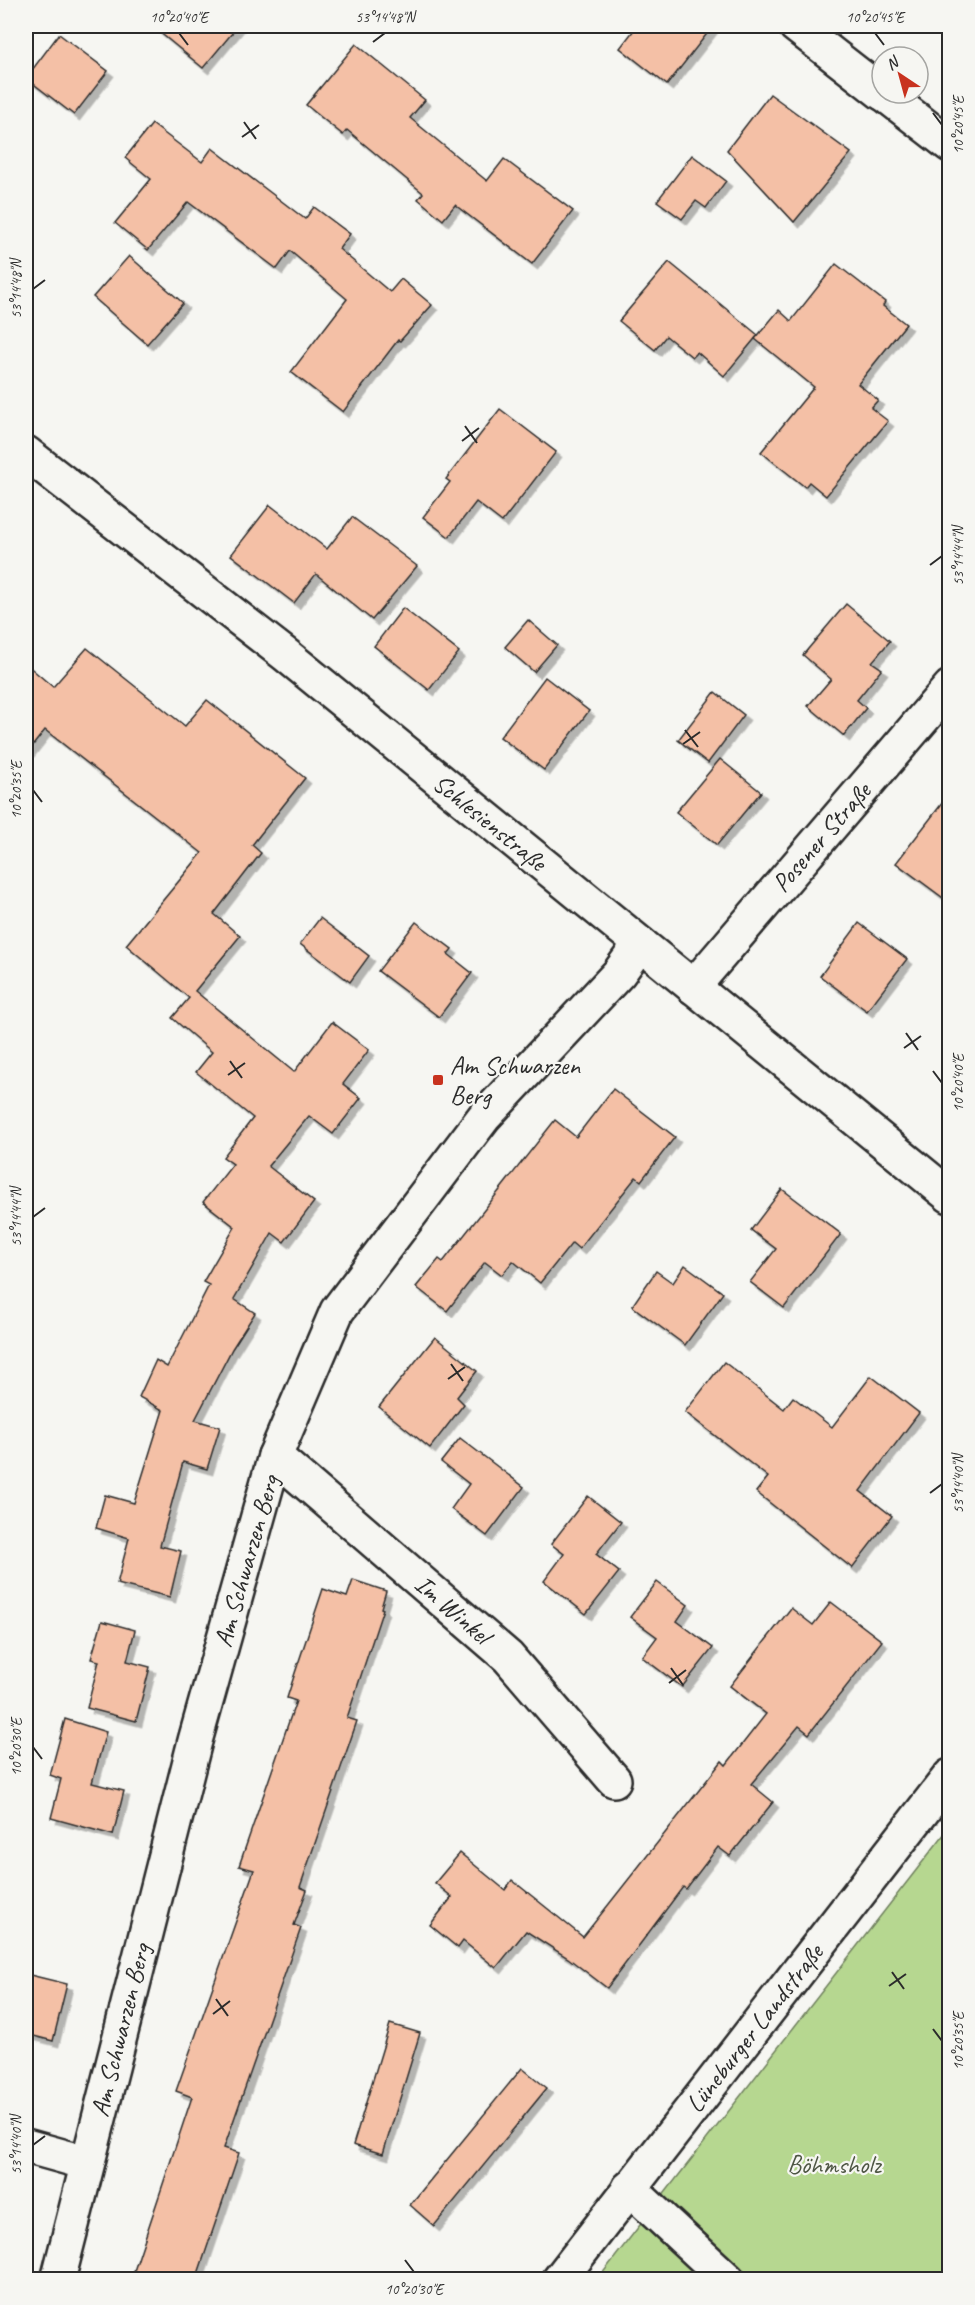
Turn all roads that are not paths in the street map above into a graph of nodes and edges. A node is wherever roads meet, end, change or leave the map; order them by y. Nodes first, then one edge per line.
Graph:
1 (796, 26) edge
2 (870, 84) edge
3 (898, 105) edge
4 (950, 145) edge
5 (26, 453) edge
6 (950, 687) edge
7 (640, 944) junction
8 (693, 987) junction
9 (950, 1196) edge
10 (275, 1456) junction
11 (950, 1776) edge
12 (614, 1780) dead end
13 (26, 2146) edge
14 (87, 2163) junction
15 (629, 2188) junction
16 (58, 2280) edge
17 (559, 2280) edge
18 (728, 2280) edge

1 - 2 street
3 - 4 street
5 - 7 street, Schlesienstraße
6 - 8 street, Posener Straße
7 - 8 street, Schlesienstraße
7 - 10 street, Am Schwarzen Berg
8 - 9 street, Schlesienstraße
10 - 12 street, Im Winkel
10 - 14 street, Am Schwarzen Berg
11 - 15 street, Lüneburger Landstraße
13 - 14 street
14 - 16 street, Am Schwarzen Berg
15 - 17 street, Lüneburger Landstraße
15 - 18 street

